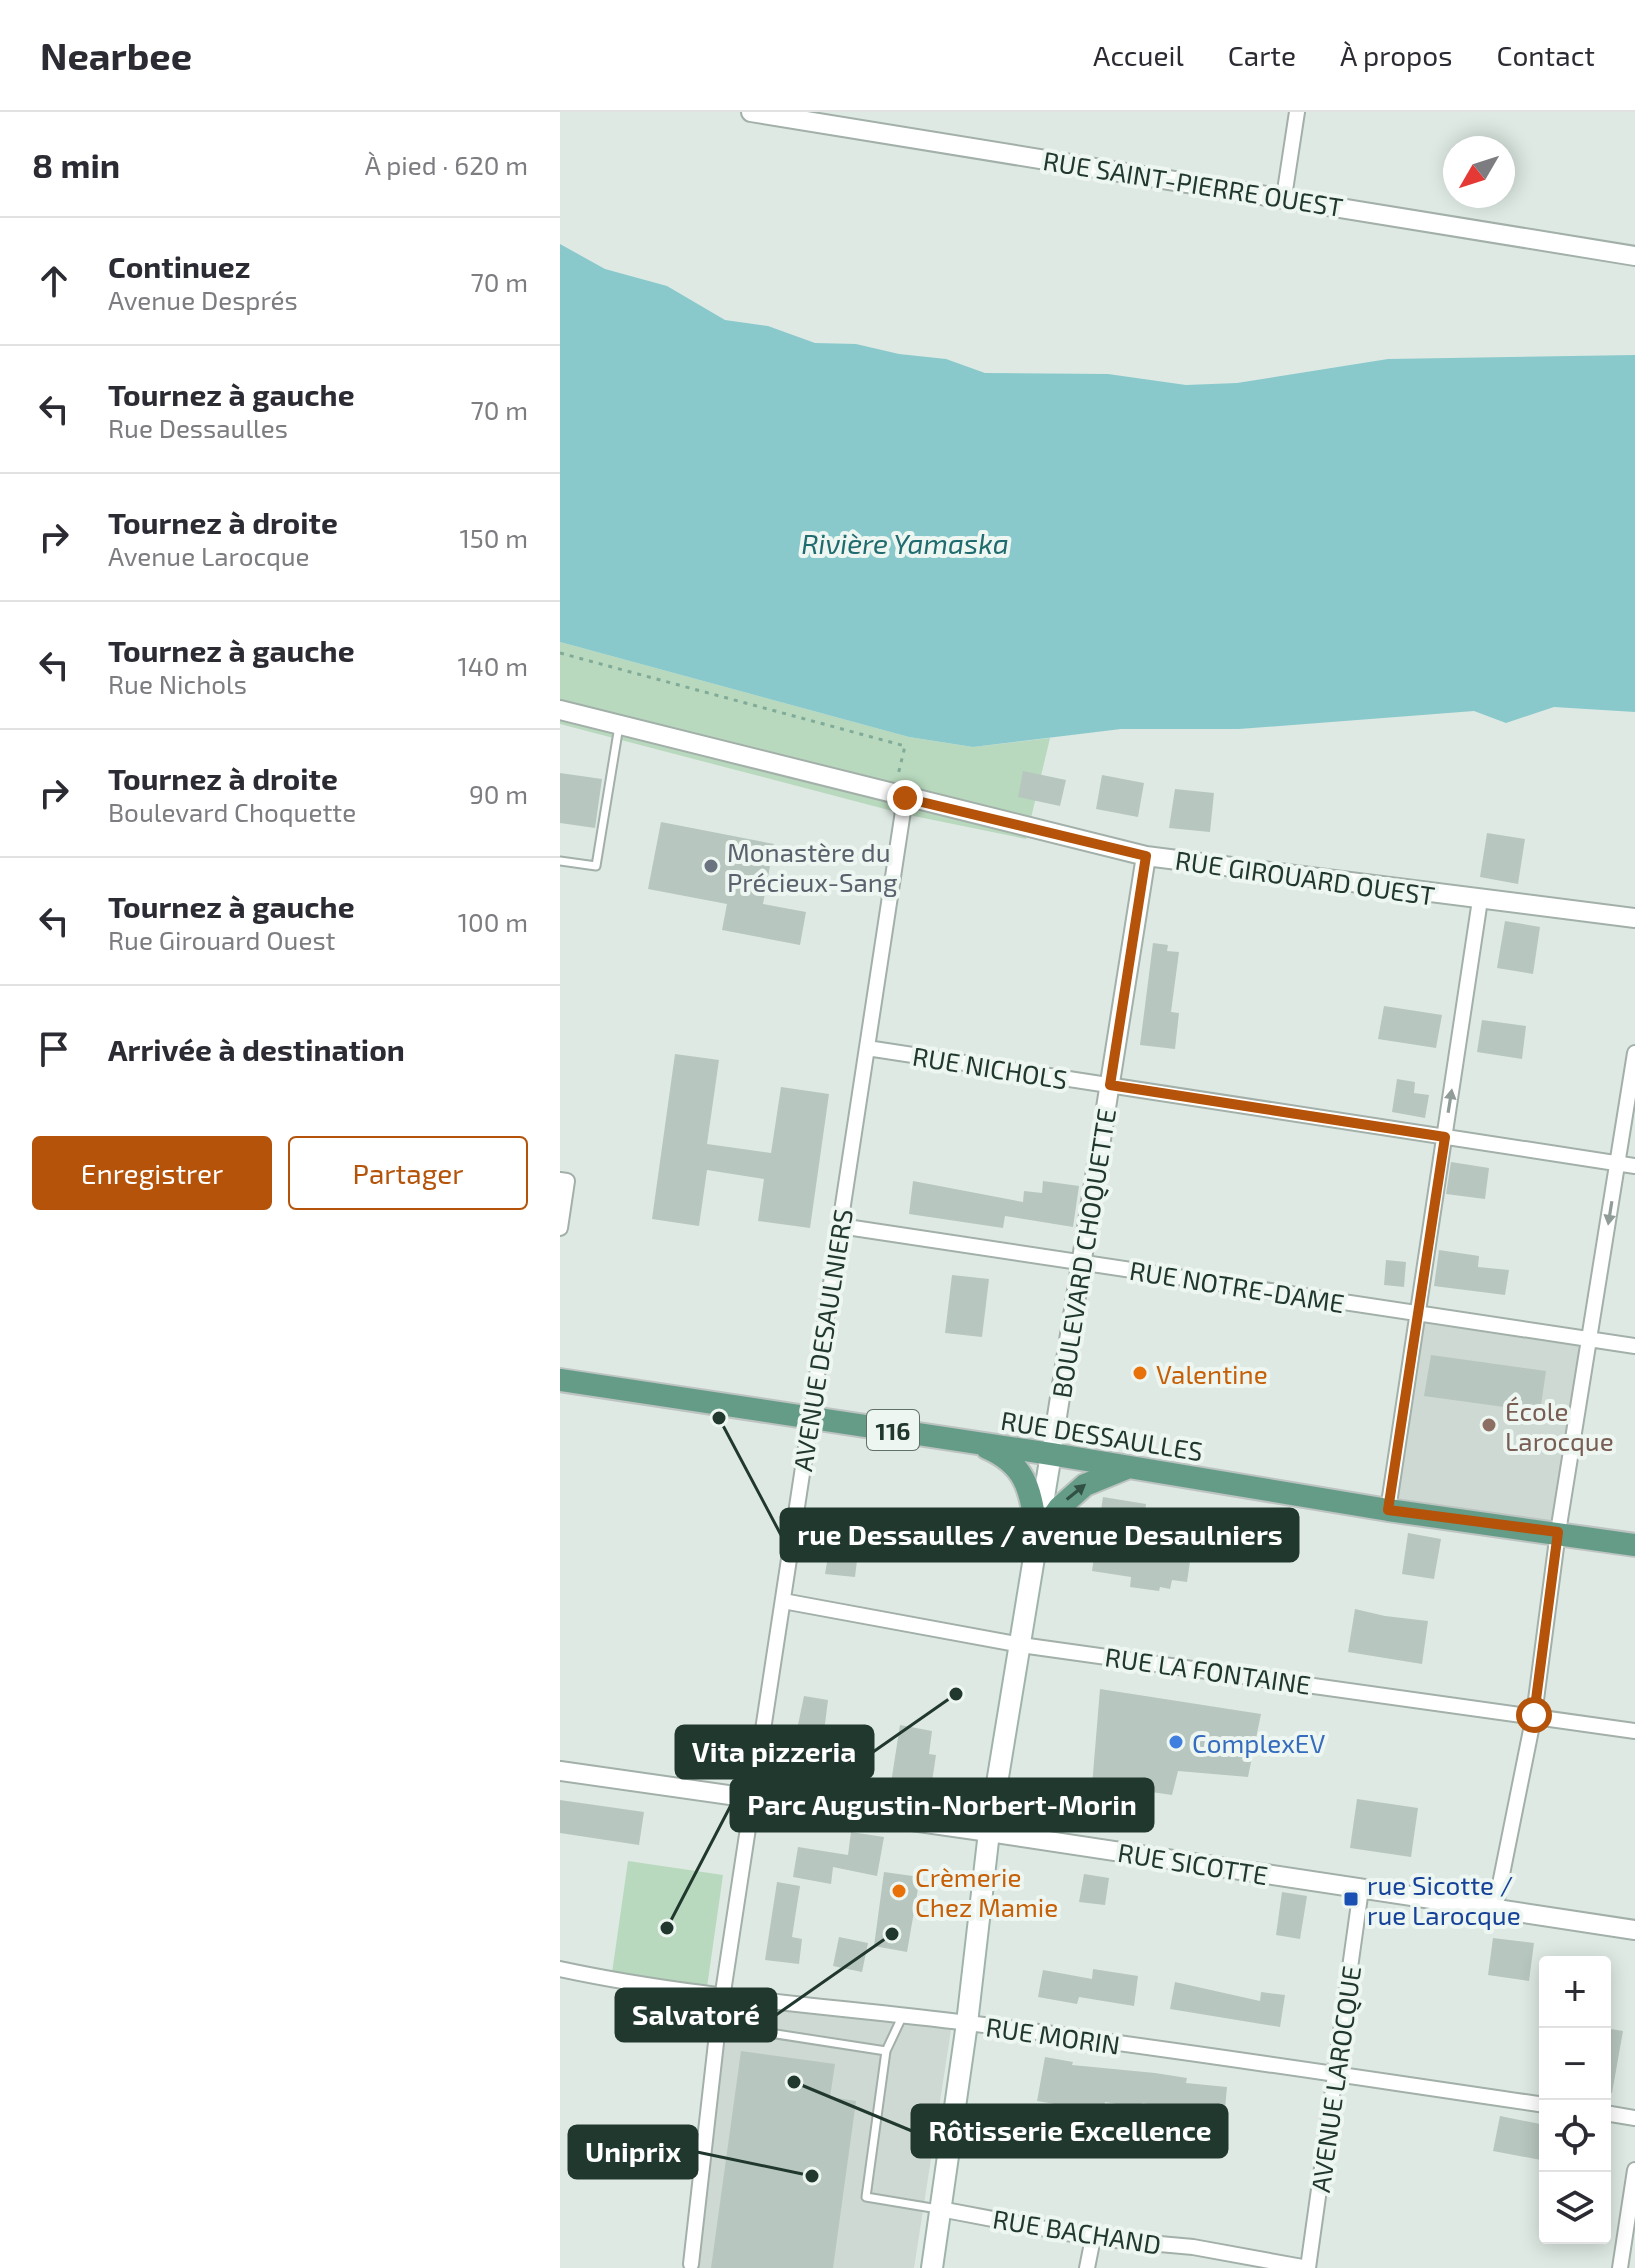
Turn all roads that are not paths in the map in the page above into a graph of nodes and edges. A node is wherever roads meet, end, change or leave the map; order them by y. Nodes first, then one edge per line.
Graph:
1 (751, 112) edge
2 (1297, 112) edge
3 (773, 114) edge
4 (1284, 197) junction
5 (1635, 256) edge
6 (560, 710) edge
7 (619, 725) junction
8 (899, 796) junction
9 (1146, 856) junction
10 (560, 861) edge
11 (1480, 900) junction
12 (1635, 918) edge
13 (867, 1048) junction
14 (1635, 1053) edge
15 (1110, 1085) junction
16 (1445, 1137) junction
17 (1618, 1163) junction
18 (1635, 1166) edge
19 (563, 1180) edge
20 (840, 1226) junction
21 (560, 1228) edge
22 (1081, 1263) junction
23 (1418, 1313) junction
24 (1590, 1339) junction
25 (1635, 1346) edge
26 (560, 1380) edge
27 (810, 1418) junction
28 (976, 1443) junction
29 (1051, 1454) junction
30 (1130, 1467) junction
31 (1388, 1510) junction
32 (1558, 1532) junction
33 (1038, 1538) junction
34 (1635, 1545) edge
35 (783, 1601) junction
36 (1021, 1645) junction
37 (1534, 1715) junction
38 (1635, 1731) edge
39 (560, 1771) edge
40 (753, 1798) junction
41 (989, 1832) junction
42 (1361, 1889) junction
43 (1495, 1909) junction
44 (1635, 1930) edge
45 (560, 1969) edge
46 (723, 1996) junction
47 (902, 2017) junction
48 (967, 2023) junction
49 (718, 2025) junction
50 (886, 2051) junction
51 (1336, 2075) junction
52 (1539, 2104) edge
53 (1611, 2114) edge
54 (1635, 2118) edge
55 (1635, 2170) edge
56 (940, 2209) junction
57 (1093, 2238) junction
58 (691, 2264) dead end
59 (932, 2268) edge
60 (1087, 2268) edge
61 (1308, 2268) edge
62 (1620, 2268) edge

1 - 3 street, RUE SAINT-PIERRE OUEST
2 - 4 street
3 - 4 street, RUE SAINT-PIERRE OUEST
4 - 5 street, RUE SAINT-PIERRE OUEST
6 - 7 street, RUE GIROUARD OUEST
7 - 8 street, RUE GIROUARD OUEST
7 - 10 lane
8 - 9 street, RUE GIROUARD OUEST
8 - 13 street, AVENUE DESAULNIERS
9 - 11 street, RUE GIROUARD OUEST
9 - 15 street, BOULEVARD CHOQUETTE
11 - 12 street, RUE GIROUARD OUEST
16 -> 11 street
13 - 15 street, RUE NICHOLS
13 - 20 street, AVENUE DESAULNIERS
14 - 17 street
15 - 16 street, RUE NICHOLS
15 - 22 street, BOULEVARD CHOQUETTE
16 - 17 street, RUE NICHOLS
16 - 23 street
17 - 18 street, RUE NICHOLS
17 -> 24 street
19 - 21 street
20 - 22 street, RUE NOTRE-DAME
20 - 27 street, AVENUE DESAULNIERS
22 - 23 street, RUE NOTRE-DAME
22 - 29 street, BOULEVARD CHOQUETTE
23 - 24 street, RUE NOTRE-DAME
23 - 31 street
24 - 25 street, RUE NOTRE-DAME
24 - 32 street
26 - 27 main road, RUE DESSAULLES / 116
27 - 28 main road, RUE DESSAULLES / 116
27 - 35 street, AVENUE DESAULNIERS
28 - 29 main road, RUE DESSAULLES / 116
28 - 33 main road
29 - 30 main road, RUE DESSAULLES / 116
29 - 33 main road, BOULEVARD CHOQUETTE
30 - 31 main road, RUE DESSAULLES / 116
33 -> 30 main road
31 - 32 main road, RUE DESSAULLES / 116
32 - 34 main road, RUE DESSAULLES / 116
32 - 37 street
33 - 36 main road, BOULEVARD CHOQUETTE
35 - 36 street, RUE LA FONTAINE
35 - 40 street, AVENUE DESAULNIERS
36 - 37 street, RUE LA FONTAINE
36 - 41 main road, BOULEVARD CHOQUETTE
37 - 38 street, RUE LA FONTAINE
37 - 43 street
39 - 40 street, RUE SICOTTE
40 - 41 street, RUE SICOTTE
40 - 46 street, AVENUE DESAULNIERS
41 - 42 street, RUE SICOTTE
41 - 48 main road, BOULEVARD CHOQUETTE
42 - 43 street, RUE SICOTTE
42 - 51 street, AVENUE LAROCQUE
43 - 44 street, RUE SICOTTE
45 - 46 street, RUE MORIN
46 - 47 street, RUE MORIN
46 - 49 street, AVENUE DESAULNIERS
47 - 48 street, RUE MORIN
47 - 50 lane
48 - 51 street, RUE MORIN
48 - 56 main road, BOULEVARD CHOQUETTE
49 - 50 lane
49 - 58 street, AVENUE DESAULNIERS
50 - 56 lane
51 - 52 street, RUE MORIN
51 - 61 street, AVENUE LAROCQUE
53 - 54 street
55 - 62 street
56 - 57 street, RUE BACHAND
56 - 59 main road, BOULEVARD CHOQUETTE
57 - 60 street
57 - 61 street, RUE BACHAND

